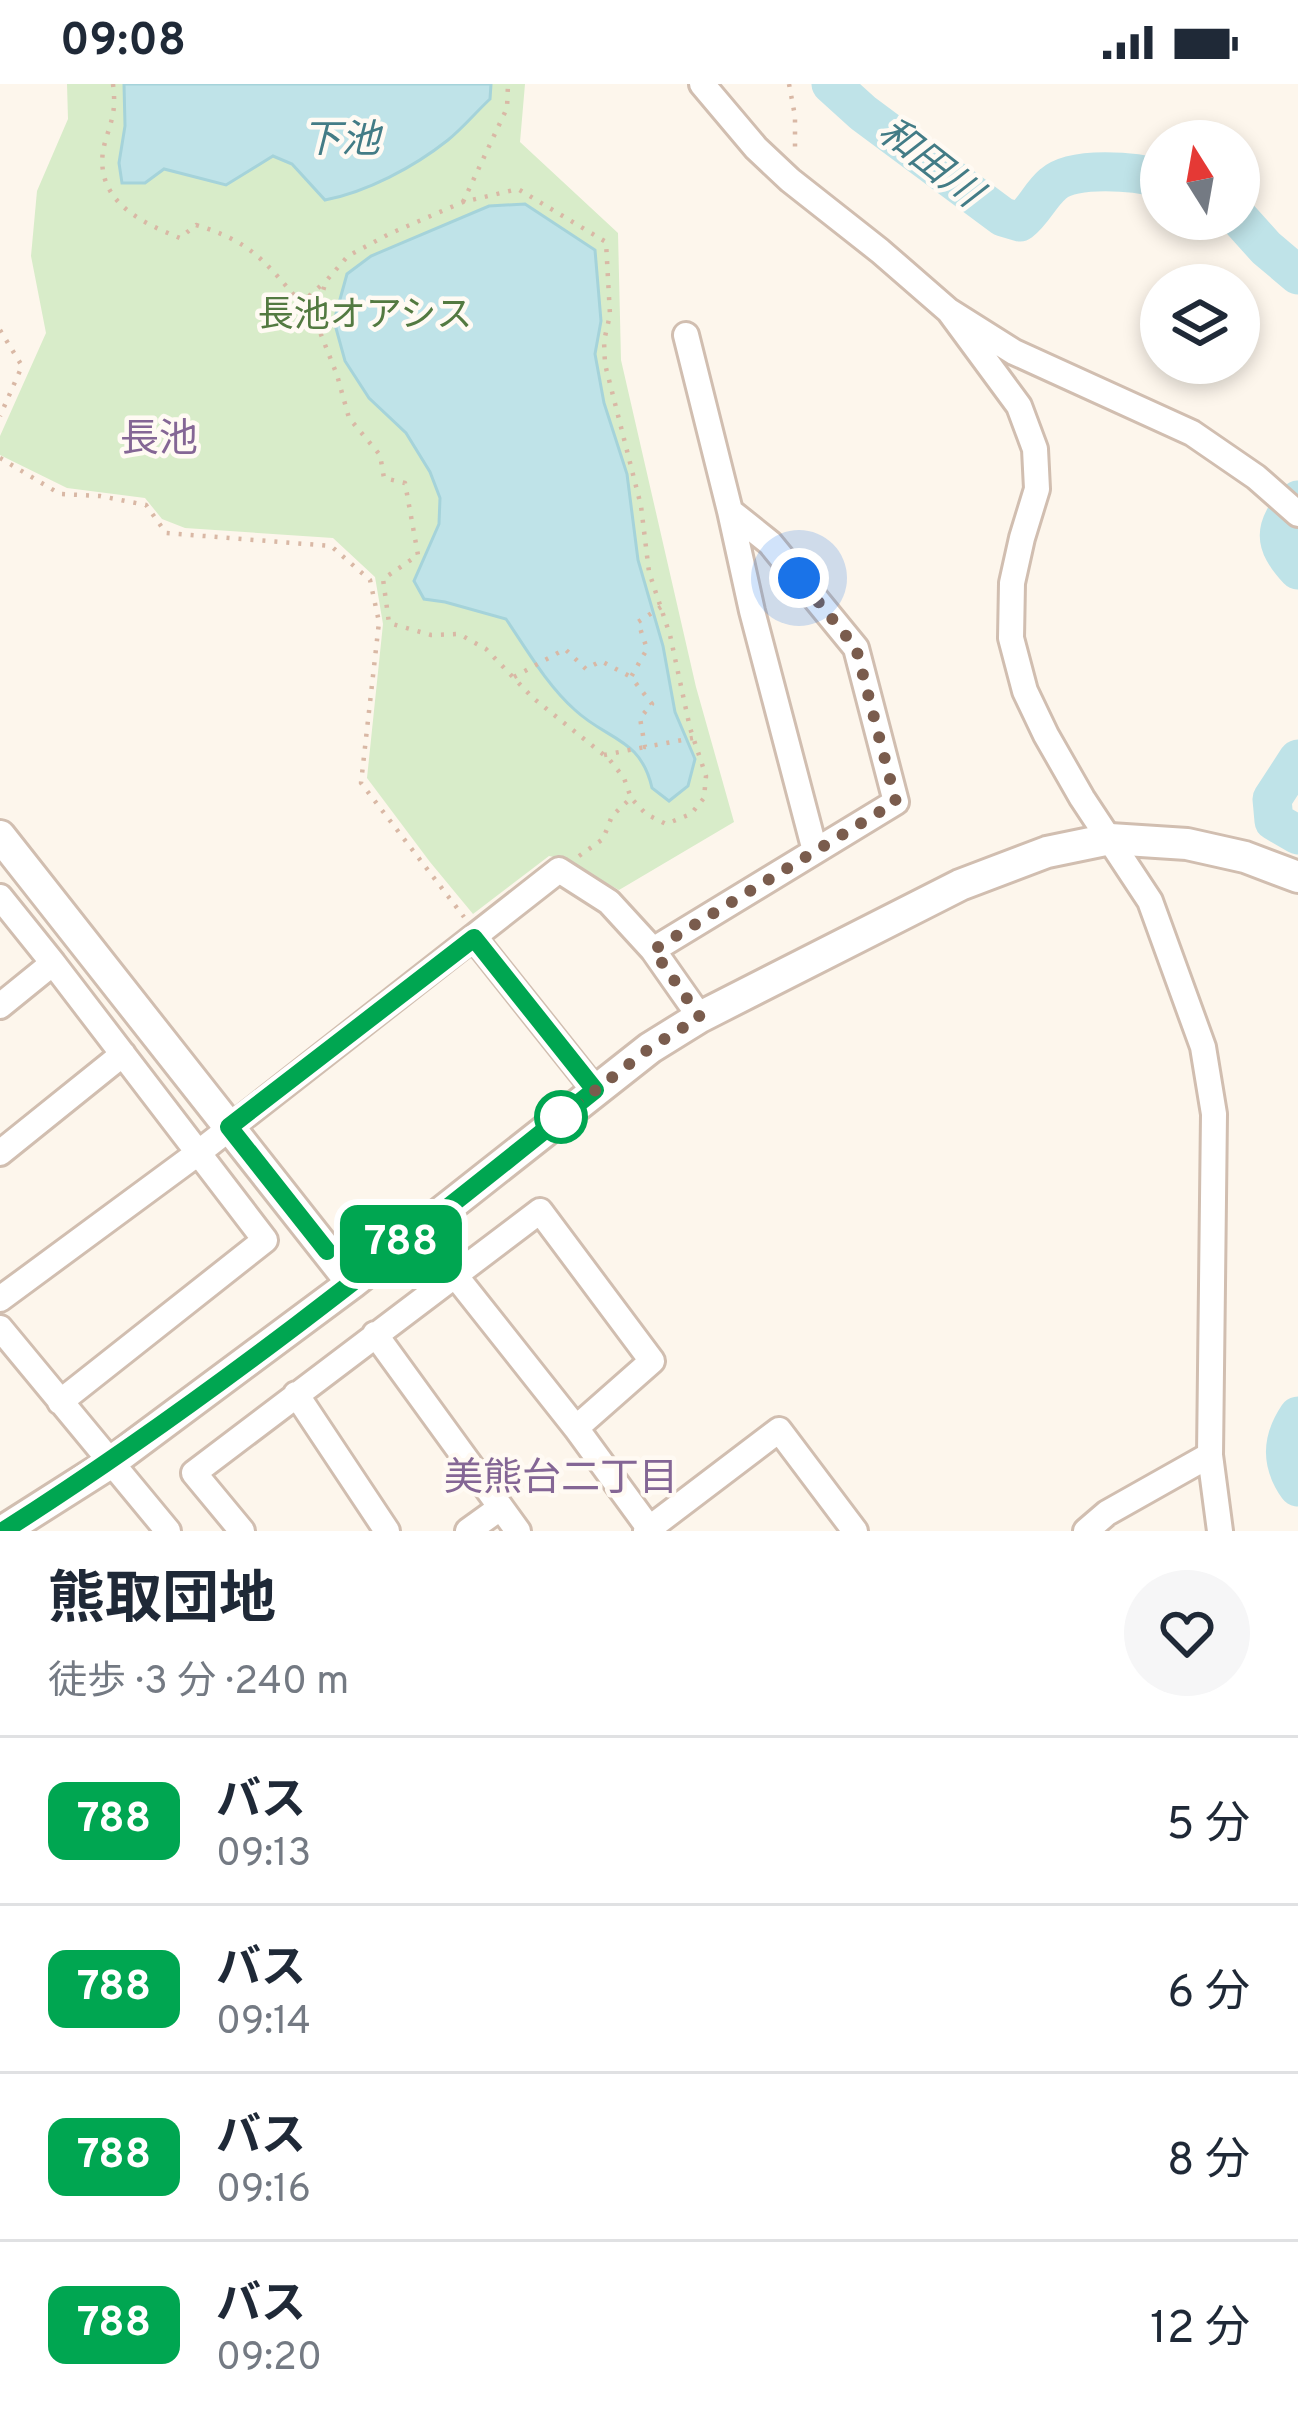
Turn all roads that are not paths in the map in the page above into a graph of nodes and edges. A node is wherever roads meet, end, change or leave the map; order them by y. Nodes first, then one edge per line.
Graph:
1 (702, 84) edge
2 (949, 311) junction
3 (686, 335) dead end
4 (730, 511) junction
5 (1298, 514) edge
6 (0, 836) edge
7 (1110, 839) junction
8 (815, 851) junction
9 (1298, 877) edge
10 (0, 897) edge
11 (474, 938) junction
12 (653, 950) junction
13 (53, 962) junction
14 (0, 1006) edge
15 (700, 1017) junction
16 (123, 1054) junction
17 (595, 1090) junction
18 (229, 1127) junction
19 (198, 1153) junction
20 (0, 1154) edge
21 (454, 1274) junction
22 (352, 1282) junction
23 (0, 1299) edge
24 (0, 1328) edge
25 (375, 1334) junction
26 (296, 1394) junction
27 (60, 1402) junction
28 (576, 1428) junction
29 (1210, 1455) junction
30 (110, 1462) junction
31 (500, 1508) junction
32 (848, 1528) edge
33 (647, 1530) edge
34 (3, 1531) edge
35 (168, 1531) edge
36 (242, 1531) edge
37 (387, 1531) edge
38 (468, 1531) edge
39 (518, 1531) edge
40 (1086, 1531) edge
41 (1220, 1531) edge

1 - 2 street
2 - 5 street
2 - 7 street
3 - 4 street
4 - 8 street
4 - 8 street
6 - 18 street
7 - 9 street
7 - 15 street
7 - 29 street
8 - 12 street
10 - 13 street
11 - 12 street
11 - 17 street
11 - 18 street
12 - 15 street
13 - 14 street
13 - 16 street
15 - 17 street
16 - 19 street
16 - 20 street
17 - 22 street
18 - 19 street
18 - 22 street
19 - 23 street
19 - 27 street
21 - 25 street
21 - 28 street
21 - 28 street
22 - 30 street
24 - 27 street
25 - 26 street
25 - 31 street
26 - 36 street
26 - 37 street
27 - 30 street
28 - 33 street
29 - 40 street
29 - 41 street
30 - 34 street
30 - 35 street
31 - 38 street
31 - 39 street
32 - 33 street

